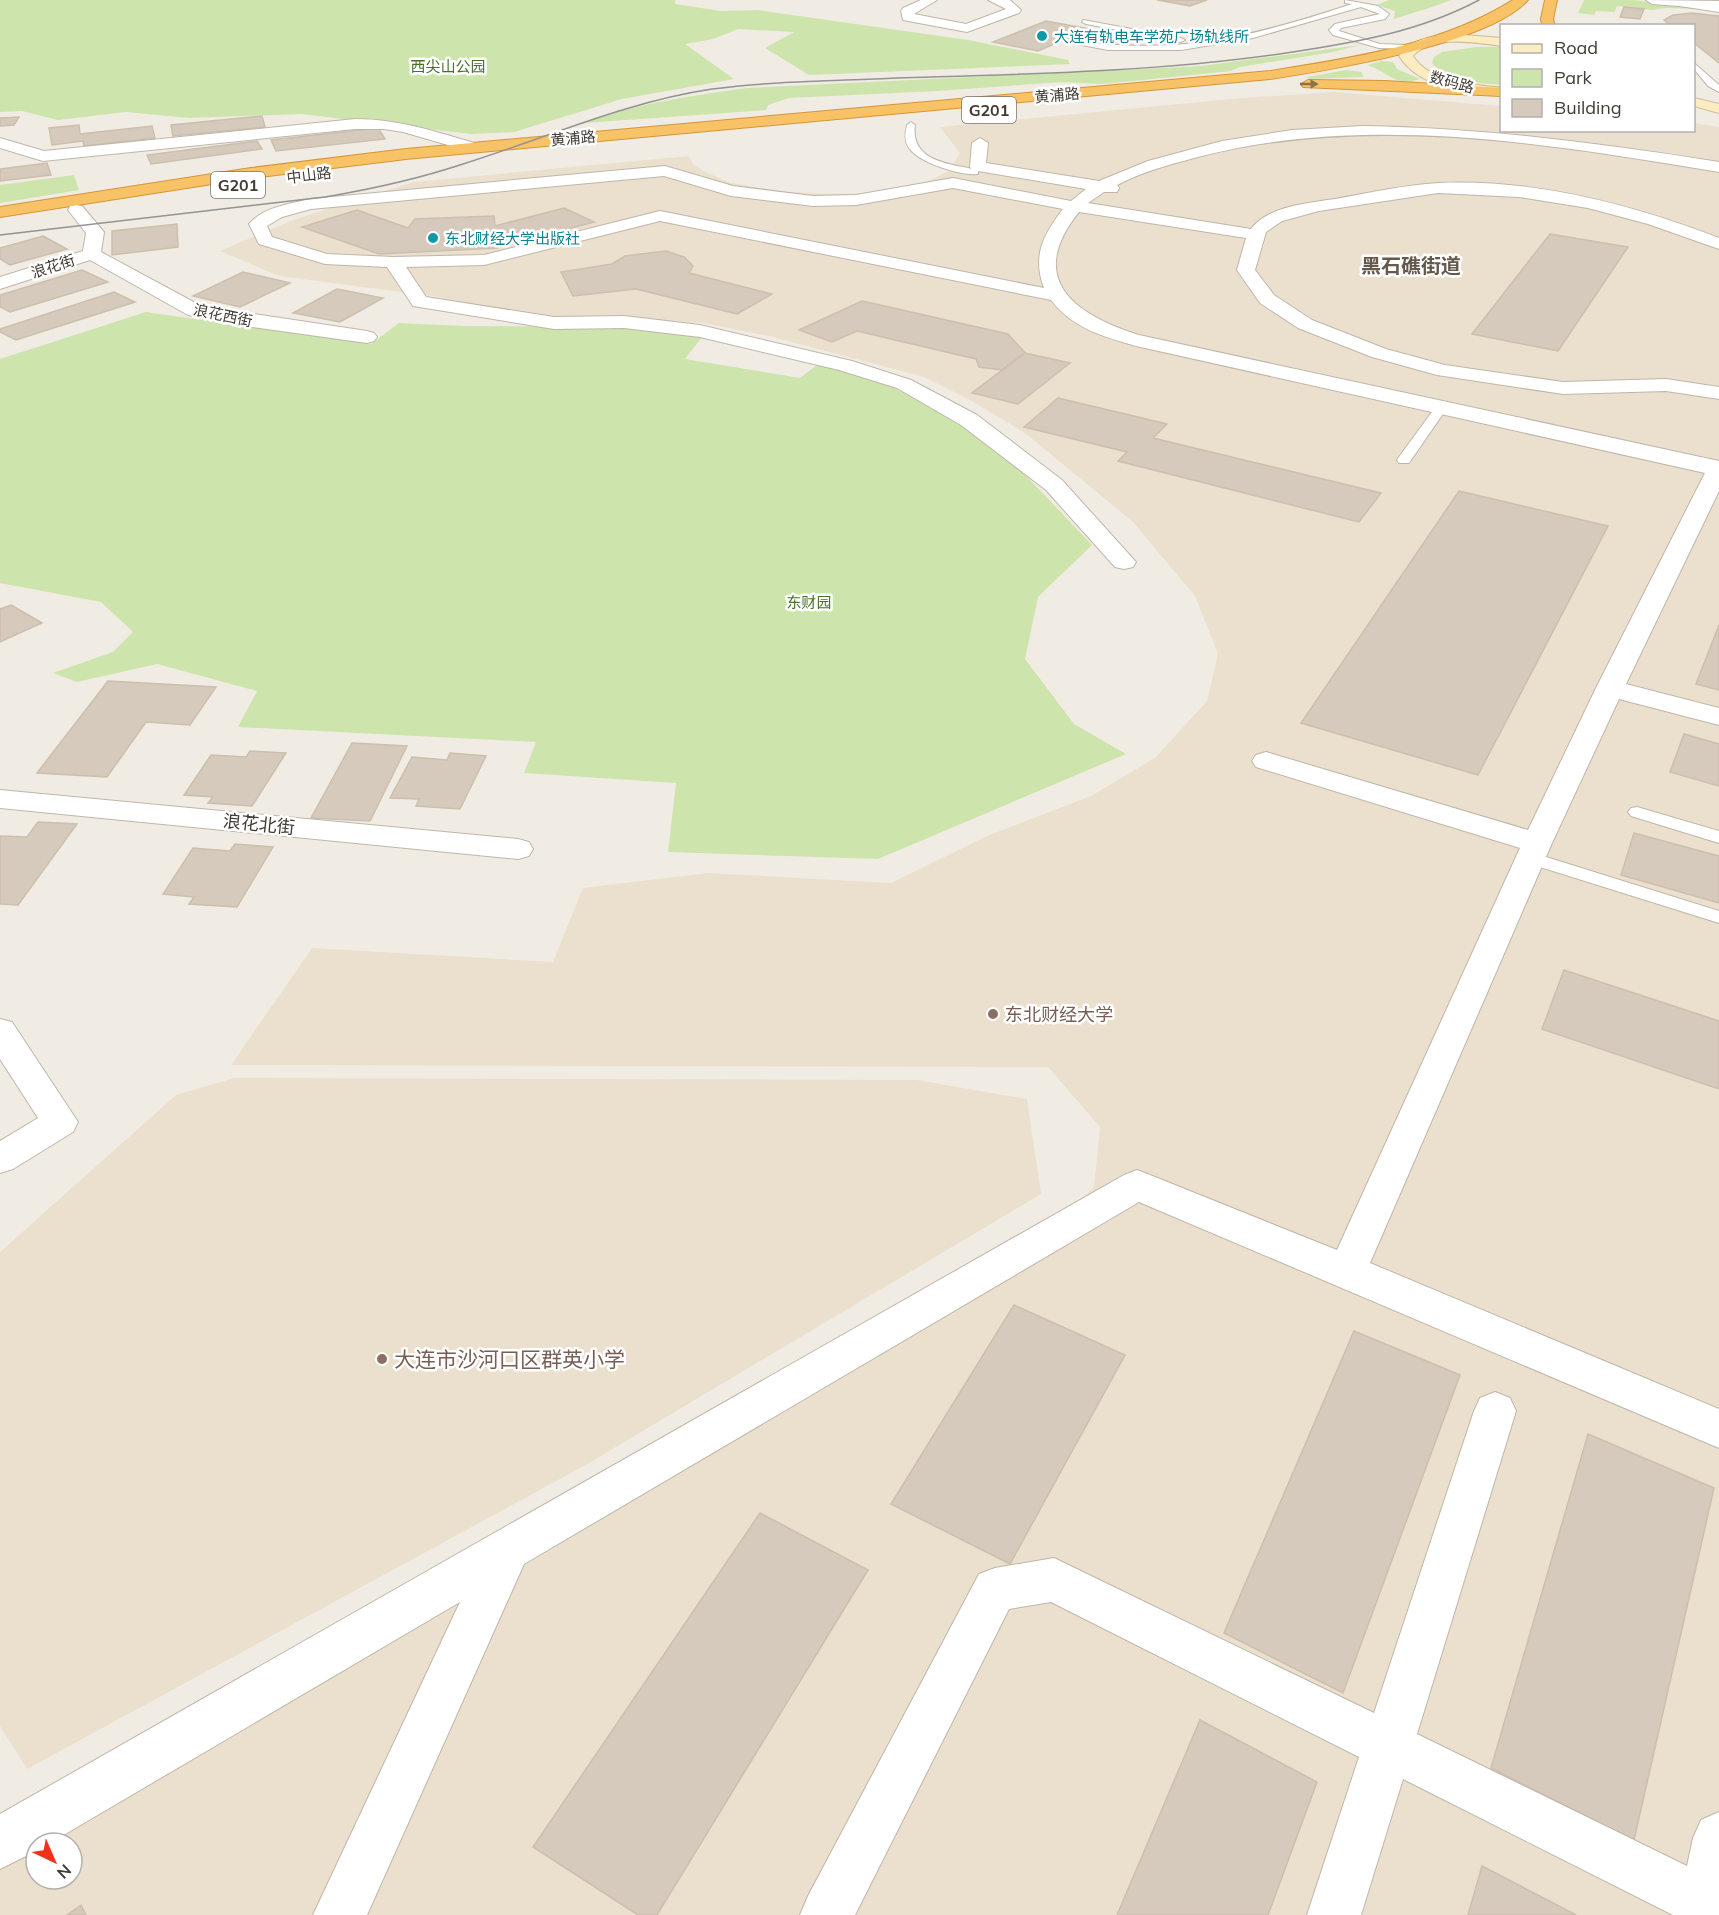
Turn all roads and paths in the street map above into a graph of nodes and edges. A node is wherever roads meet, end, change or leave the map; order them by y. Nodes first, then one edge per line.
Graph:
1 (931, 0) edge
2 (994, 0) edge
3 (1341, 0) edge
4 (1522, 0) edge
5 (1551, 0) edge
6 (1659, 1) edge
7 (1361, 4) junction
8 (1715, 5) edge
9 (1484, 21) junction
10 (1086, 22) dead end
11 (1549, 24) edge
12 (1500, 31) edge
13 (1070, 42) dead end
14 (1500, 42) edge
15 (1420, 43) junction
16 (1205, 45) junction
17 (1383, 49) junction
18 (1331, 65) junction
19 (1695, 66) edge
20 (1362, 84) junction
21 (1719, 89) edge
22 (1500, 92) edge
23 (1500, 92) edge
24 (1695, 102) edge
25 (1719, 109) edge
26 (1695, 113) edge
27 (1719, 118) edge
28 (911, 125) dead end
29 (0, 143) edge
30 (980, 143) dead end
31 (26, 150) junction
32 (474, 152) junction
33 (0, 154) edge
34 (1719, 167) edge
35 (977, 169) junction
36 (954, 183) junction
37 (1101, 186) junction
38 (1123, 191) dead end
39 (1073, 206) junction
40 (76, 210) junction
41 (0, 212) edge
42 (1222, 212) dead end
43 (0, 222) edge
44 (1261, 228) junction
45 (1719, 244) edge
46 (92, 254) junction
47 (393, 262) junction
48 (0, 283) edge
49 (1057, 296) junction
50 (367, 337) dead end
51 (1719, 393) edge
52 (1441, 408) junction
53 (1404, 460) dead end
54 (1719, 468) edge
55 (1710, 508) edge
56 (1124, 562) dead end
57 (1610, 688) junction
58 (1719, 717) edge
59 (1266, 761) dead end
60 (0, 798) edge
61 (1637, 812) dead end
62 (1719, 837) edge
63 (518, 849) dead end
64 (1534, 851) junction
65 (1719, 917) edge
66 (0, 1031) edge
67 (0, 1159) edge
68 (1347, 1271) junction
69 (1495, 1412) dead end
70 (1719, 1430) edge
71 (508, 1549) junction
72 (1389, 1746) junction
73 (1719, 1838) edge
74 (0, 1843) edge
75 (1706, 1909) edge
76 (340, 1915) edge
77 (826, 1915) edge
78 (1334, 1915) edge

1 - 2 street
3 - 7 lane
4 - 9 highway, 黄浦路 / G201
5 - 11 highway
6 - 8 street
7 - 16 lane
7 - 17 lane
9 - 12 highway
9 - 15 highway, 黄浦路 / G201
10 - 16 lane
13 - 16 lane
14 - 15 main road, 数码路
15 - 17 highway, 黄浦路 / G201
15 - 22 main road, 数码路
17 - 18 highway, 黄浦路 / G201
18 - 20 highway
18 - 32 highway, 黄浦路 / G201
19 - 21 lane
20 - 23 highway, 黄浦路 / G201
32 -> 20 highway, 黄浦路 / G201
24 - 25 main road
26 - 27 main road
28 - 35 lane
29 - 31 street
30 - 35 street
31 - 32 street
31 - 33 street
32 - 40 highway, 中山路 / G201
32 - 41 highway, 中山路 / G201
34 - 37 street
35 - 36 street
35 - 37 street
36 - 39 street
36 - 47 street
37 - 38 street
37 - 39 street
39 - 44 street
39 - 49 street
40 - 43 highway, 中山路 / G201
40 - 46 street, 浪花街
42 - 44 street
44 - 45 street
44 - 51 street
46 - 48 street, 浪花街
46 - 50 street, 浪花西街
47 - 49 street
47 - 56 street
49 - 52 street
52 - 53 lane
52 - 54 street
54 - 55 street
55 - 57 street
57 - 58 street
57 - 64 street
59 - 64 street
60 - 63 street, 浪花北街
61 - 62 lane
64 - 65 lane
64 - 68 street
66 - 67 street
68 - 70 street
68 - 71 street
69 - 72 street
71 - 74 street
71 - 76 street
72 - 75 street
72 - 77 street
72 - 78 street
73 - 75 street

